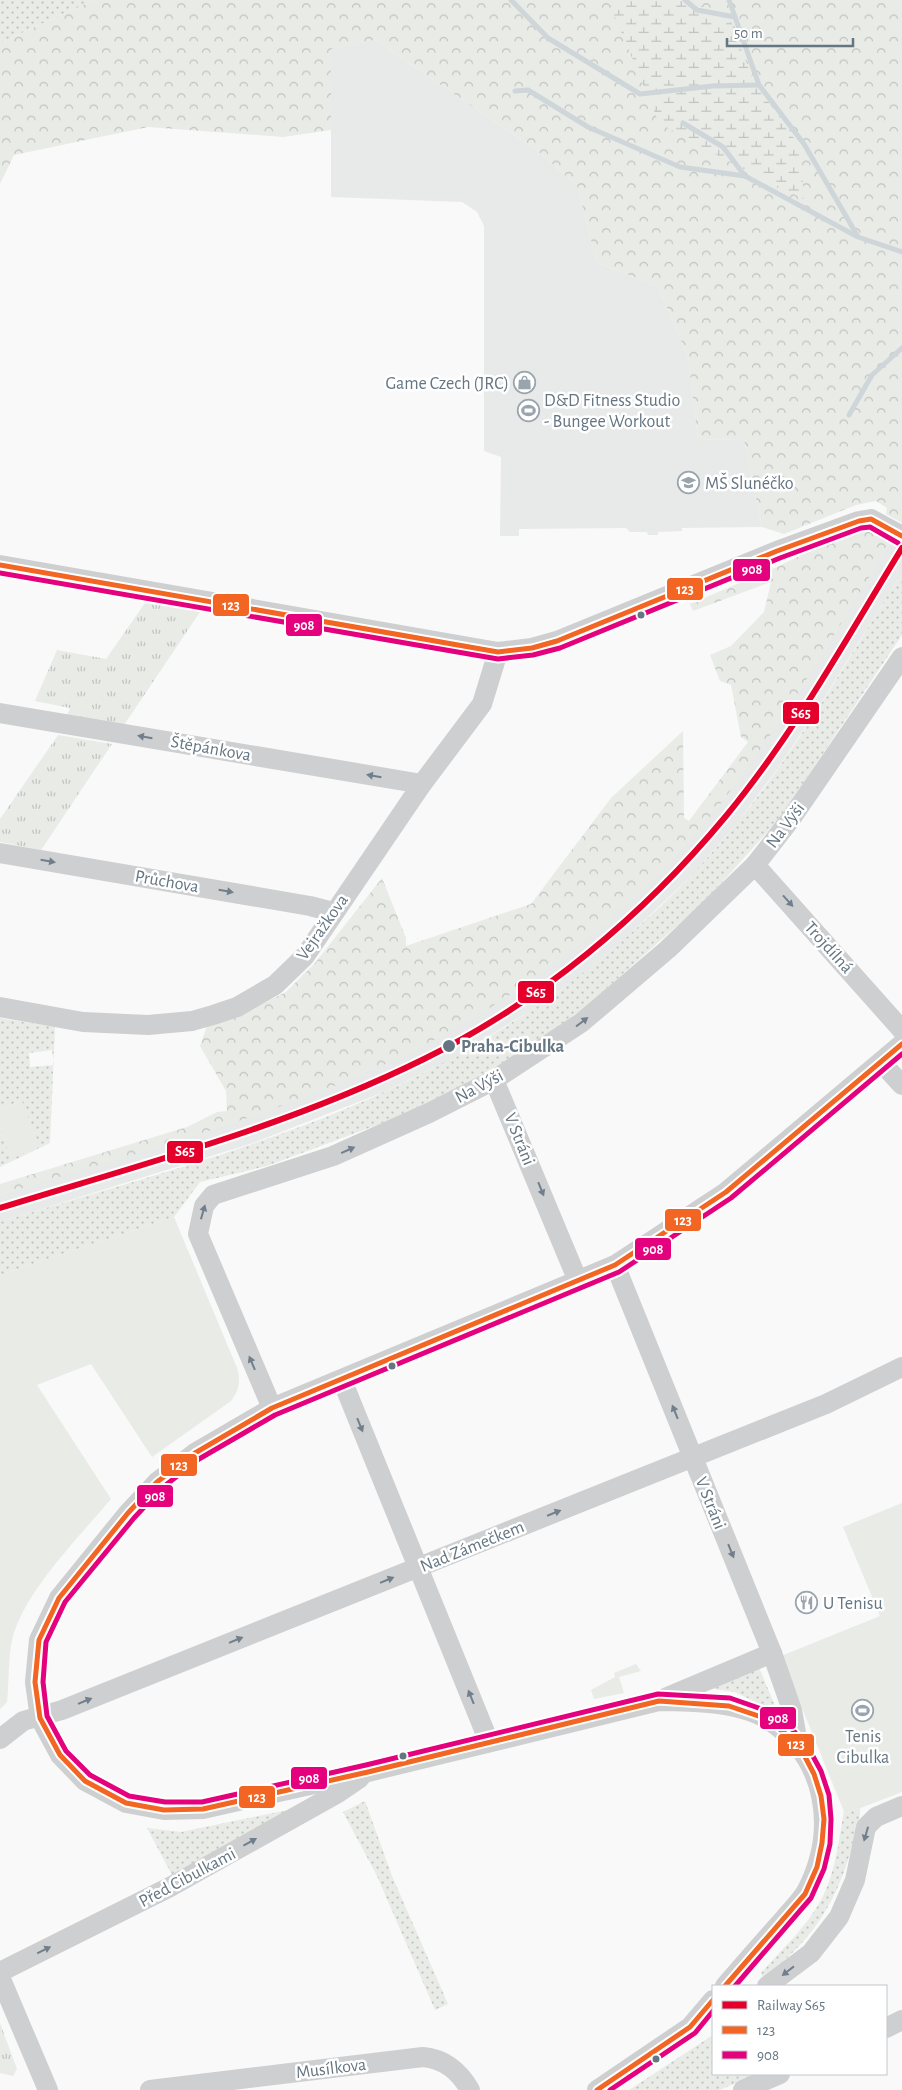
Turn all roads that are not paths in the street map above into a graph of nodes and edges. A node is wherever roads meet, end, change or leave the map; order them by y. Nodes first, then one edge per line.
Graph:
1 (902, 536) edge
2 (0, 565) edge
3 (498, 652) junction
4 (902, 657) edge
5 (0, 713) edge
6 (422, 784) junction
7 (0, 853) edge
8 (755, 865) junction
9 (333, 912) junction
10 (0, 1007) edge
11 (902, 1030) edge
12 (902, 1044) edge
13 (882, 1062) junction
14 (494, 1080) junction
15 (902, 1085) edge
16 (615, 1265) junction
17 (578, 1281) junction
18 (902, 1367) edge
19 (342, 1380) junction
20 (272, 1408) junction
21 (693, 1458) junction
22 (418, 1568) junction
23 (772, 1653) junction
24 (659, 1701) junction
25 (40, 1718) junction
26 (0, 1739) edge
27 (489, 1742) junction
28 (798, 1744) junction
29 (368, 1772) junction
30 (902, 1806) edge
31 (0, 1972) edge
32 (0, 1976) edge
33 (726, 1985) edge
34 (768, 1985) edge
35 (712, 2001) edge
36 (712, 2017) edge
37 (902, 2020) edge
38 (690, 2028) junction
39 (887, 2028) edge
40 (778, 2075) edge
41 (48, 2090) edge
42 (150, 2090) edge
43 (470, 2090) edge
44 (597, 2090) edge
45 (743, 2090) edge

1 - 3 street
2 - 3 street
3 - 6 street, Vejražkova
4 - 8 street, Na Výši
6 -> 5 street, Štěpánkova
6 - 9 street, Vejražkova
7 -> 9 street, Průchova
8 -> 11 street, Trojdílná
14 -> 8 street, Na Výši
9 - 10 street, Vejražkova
12 - 13 street
13 - 15 street
13 - 16 street
14 -> 17 street, V Stráni
20 -> 14 street, Na Výši
16 - 17 street
21 -> 16 street, V Stráni
17 - 19 street
18 - 21 street, Nad Zámečkem
19 - 20 street
19 -> 22 street
20 - 25 street
22 -> 21 street, Nad Zámečkem
21 -> 23 street, V Stráni
25 -> 22 street, Nad Zámečkem
27 -> 22 street
23 - 24 street
23 - 28 street, V Stráni
24 - 27 street
24 - 28 street
25 - 26 street, Nad Zámečkem
25 - 29 street
27 - 29 street
28 - 33 street
31 -> 29 street, Před Cibulkami
30 -> 34 street
32 - 41 street
35 - 38 street
36 - 38 street
37 - 39 street
38 - 44 street
40 - 45 street
42 - 43 street, Musílkova

